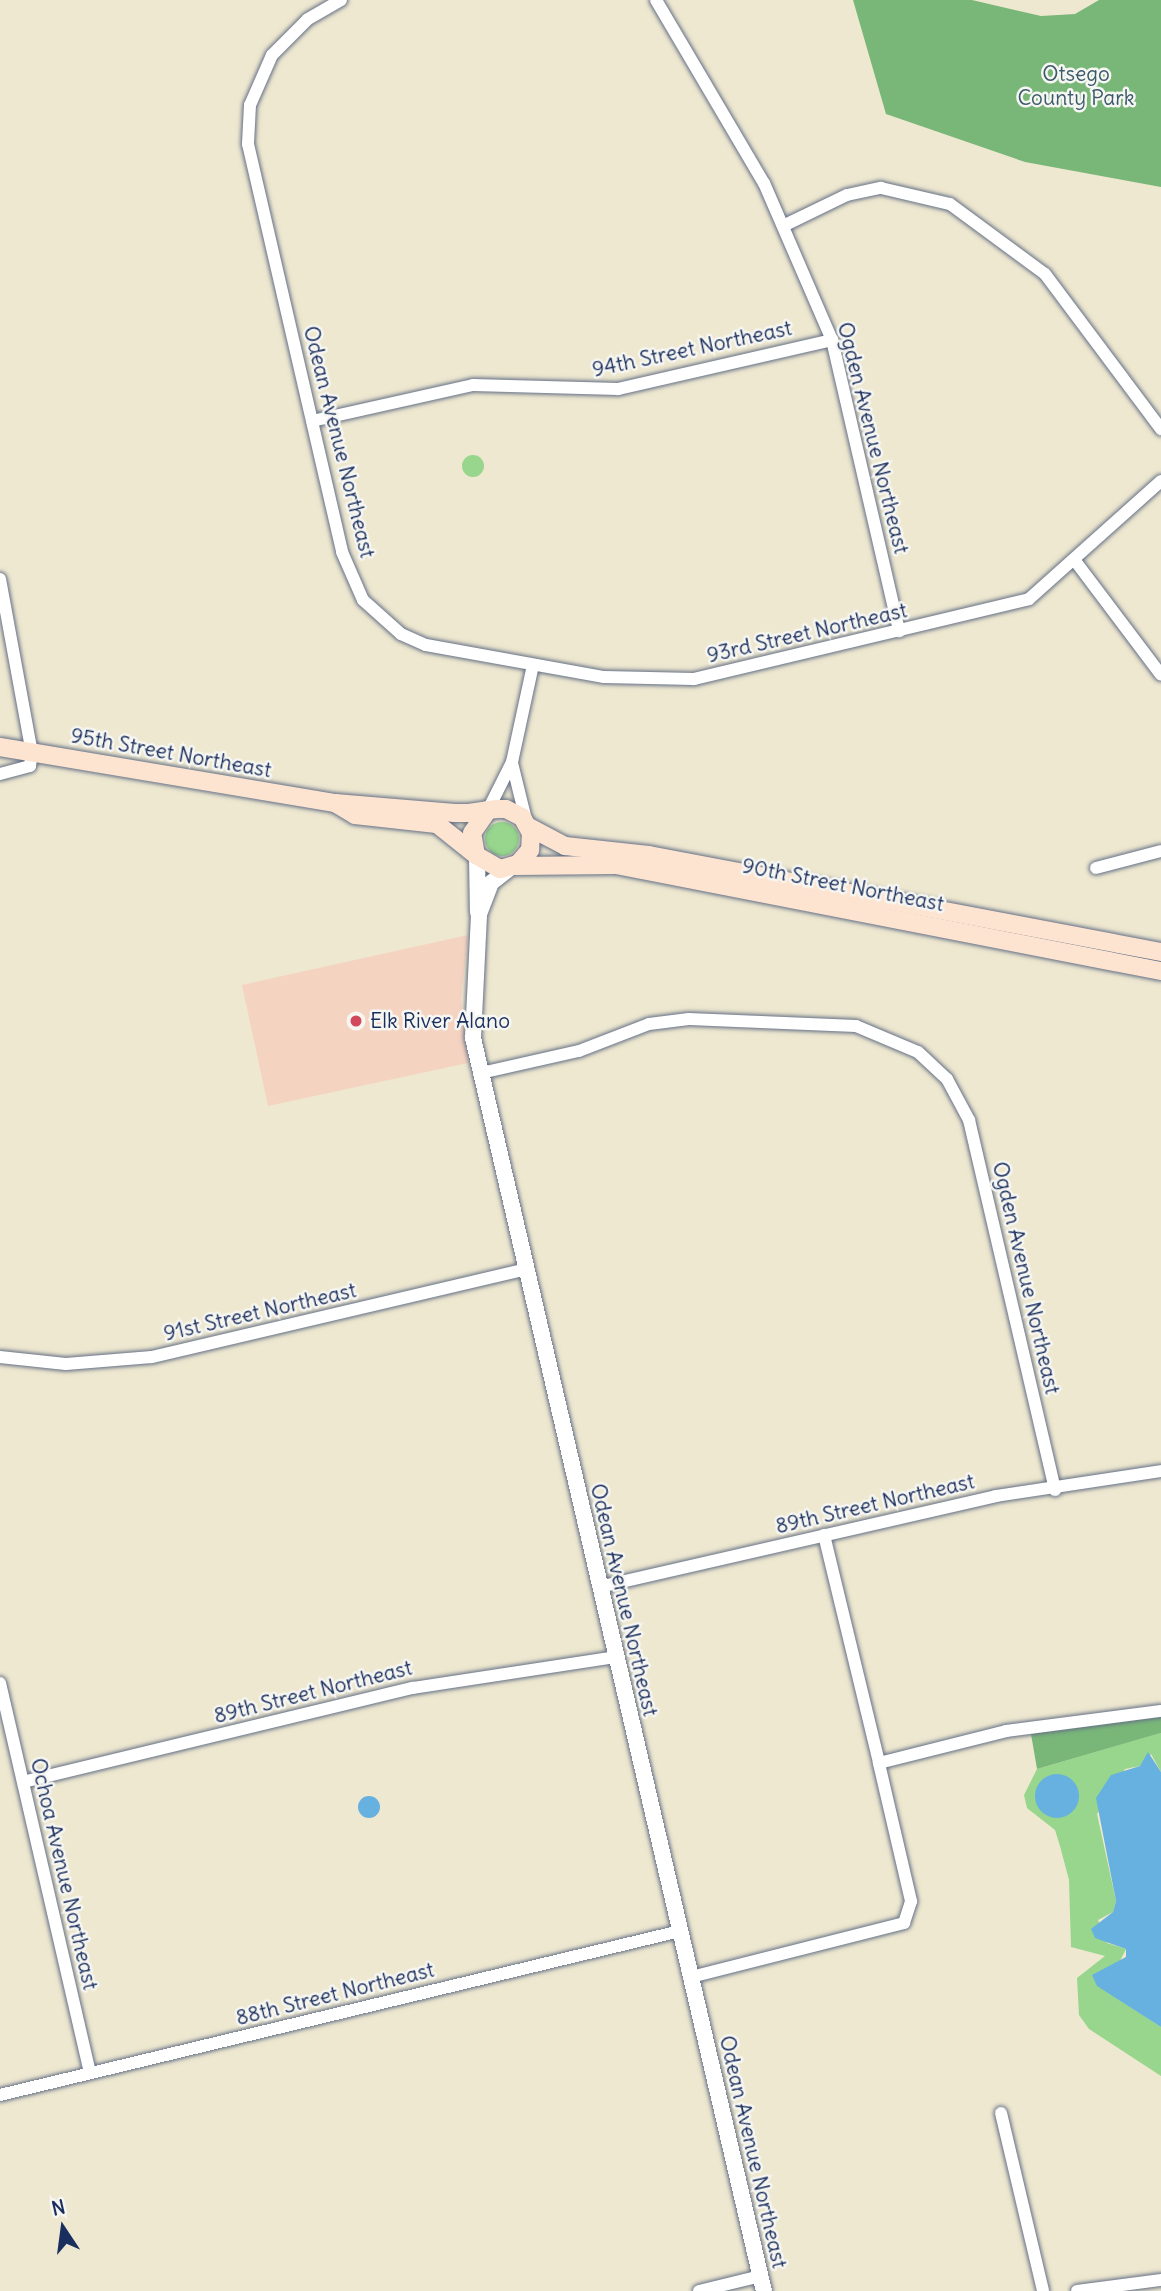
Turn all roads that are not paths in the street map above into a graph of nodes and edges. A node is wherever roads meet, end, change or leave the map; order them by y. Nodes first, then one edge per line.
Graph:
1 (341, 0) edge
2 (656, 0) edge
3 (785, 225) junction
4 (832, 340) junction
5 (312, 421) junction
6 (1161, 429) edge
7 (1161, 481) edge
8 (1076, 562) junction
9 (0, 579) edge
10 (899, 631) junction
11 (533, 665) junction
12 (1161, 675) edge
13 (0, 747) edge
14 (32, 752) junction
15 (512, 762) junction
16 (0, 774) edge
17 (335, 803) junction
18 (488, 810) junction
19 (529, 826) junction
20 (1161, 851) edge
21 (477, 856) junction
22 (512, 867) junction
23 (1097, 868) dead end
24 (479, 915) junction
25 (1161, 952) edge
26 (1161, 971) edge
27 (481, 1073) junction
28 (526, 1269) junction
29 (0, 1357) edge
30 (1161, 1471) edge
31 (1055, 1490) junction
32 (824, 1535) junction
33 (599, 1587) junction
34 (616, 1657) junction
35 (0, 1683) edge
36 (1161, 1711) edge
37 (879, 1763) junction
38 (23, 1782) junction
39 (680, 1931) junction
40 (691, 1977) junction
41 (90, 2073) junction
42 (0, 2095) edge
43 (1002, 2113) dead end
44 (1161, 2280) edge
45 (762, 2283) edge
46 (699, 2291) edge
47 (1043, 2291) edge
48 (1077, 2291) edge

1 - 5 street, Odean Avenue Northeast
2 - 3 street, Ogden Avenue Northeast
3 - 4 street, Ogden Avenue Northeast
3 - 6 street
4 - 5 street, 94th Street Northeast
4 - 10 street, Ogden Avenue Northeast
5 - 11 street, Odean Avenue Northeast
7 - 8 street, 93rd Street Northeast
8 - 10 street, 93rd Street Northeast
8 - 12 street
9 - 14 street
10 - 11 street, 93rd Street Northeast
11 - 15 street
13 - 14 main road, 95th Street Northeast
14 - 16 street
14 - 17 main road, 95th Street Northeast
15 - 18 street
15 - 19 street
17 - 18 main road
17 - 21 main road
18 - 19 main road
18 - 21 main road
19 - 22 main road
19 - 25 main road, 90th Street Northeast
20 - 23 street
21 - 22 main road
21 - 24 street, Odean Avenue Northeast
22 - 24 street, Odean Avenue Northeast
22 - 26 main road, 90th Street Northeast
24 - 27 street, Odean Avenue Northeast
27 - 28 street, Odean Avenue Northeast
27 - 31 street, Ogden Avenue Northeast
28 - 29 street, 91st Street Northeast
28 - 33 street, Odean Avenue Northeast
30 - 31 street, 89th Street Northeast
31 - 32 street, 89th Street Northeast
32 - 33 street, 89th Street Northeast
32 - 37 street
33 - 34 street, Odean Avenue Northeast
34 - 38 street, 89th Street Northeast
34 - 39 street, Odean Avenue Northeast
35 - 38 street, Ochoa Avenue Northeast
36 - 37 street
37 - 40 street
38 - 41 street, Ochoa Avenue Northeast
39 - 40 street, Odean Avenue Northeast
39 - 41 street, 88th Street Northeast
40 - 45 street, Odean Avenue Northeast
41 - 42 street, 88th Street Northeast
43 - 47 street
44 - 48 street
45 - 46 street

